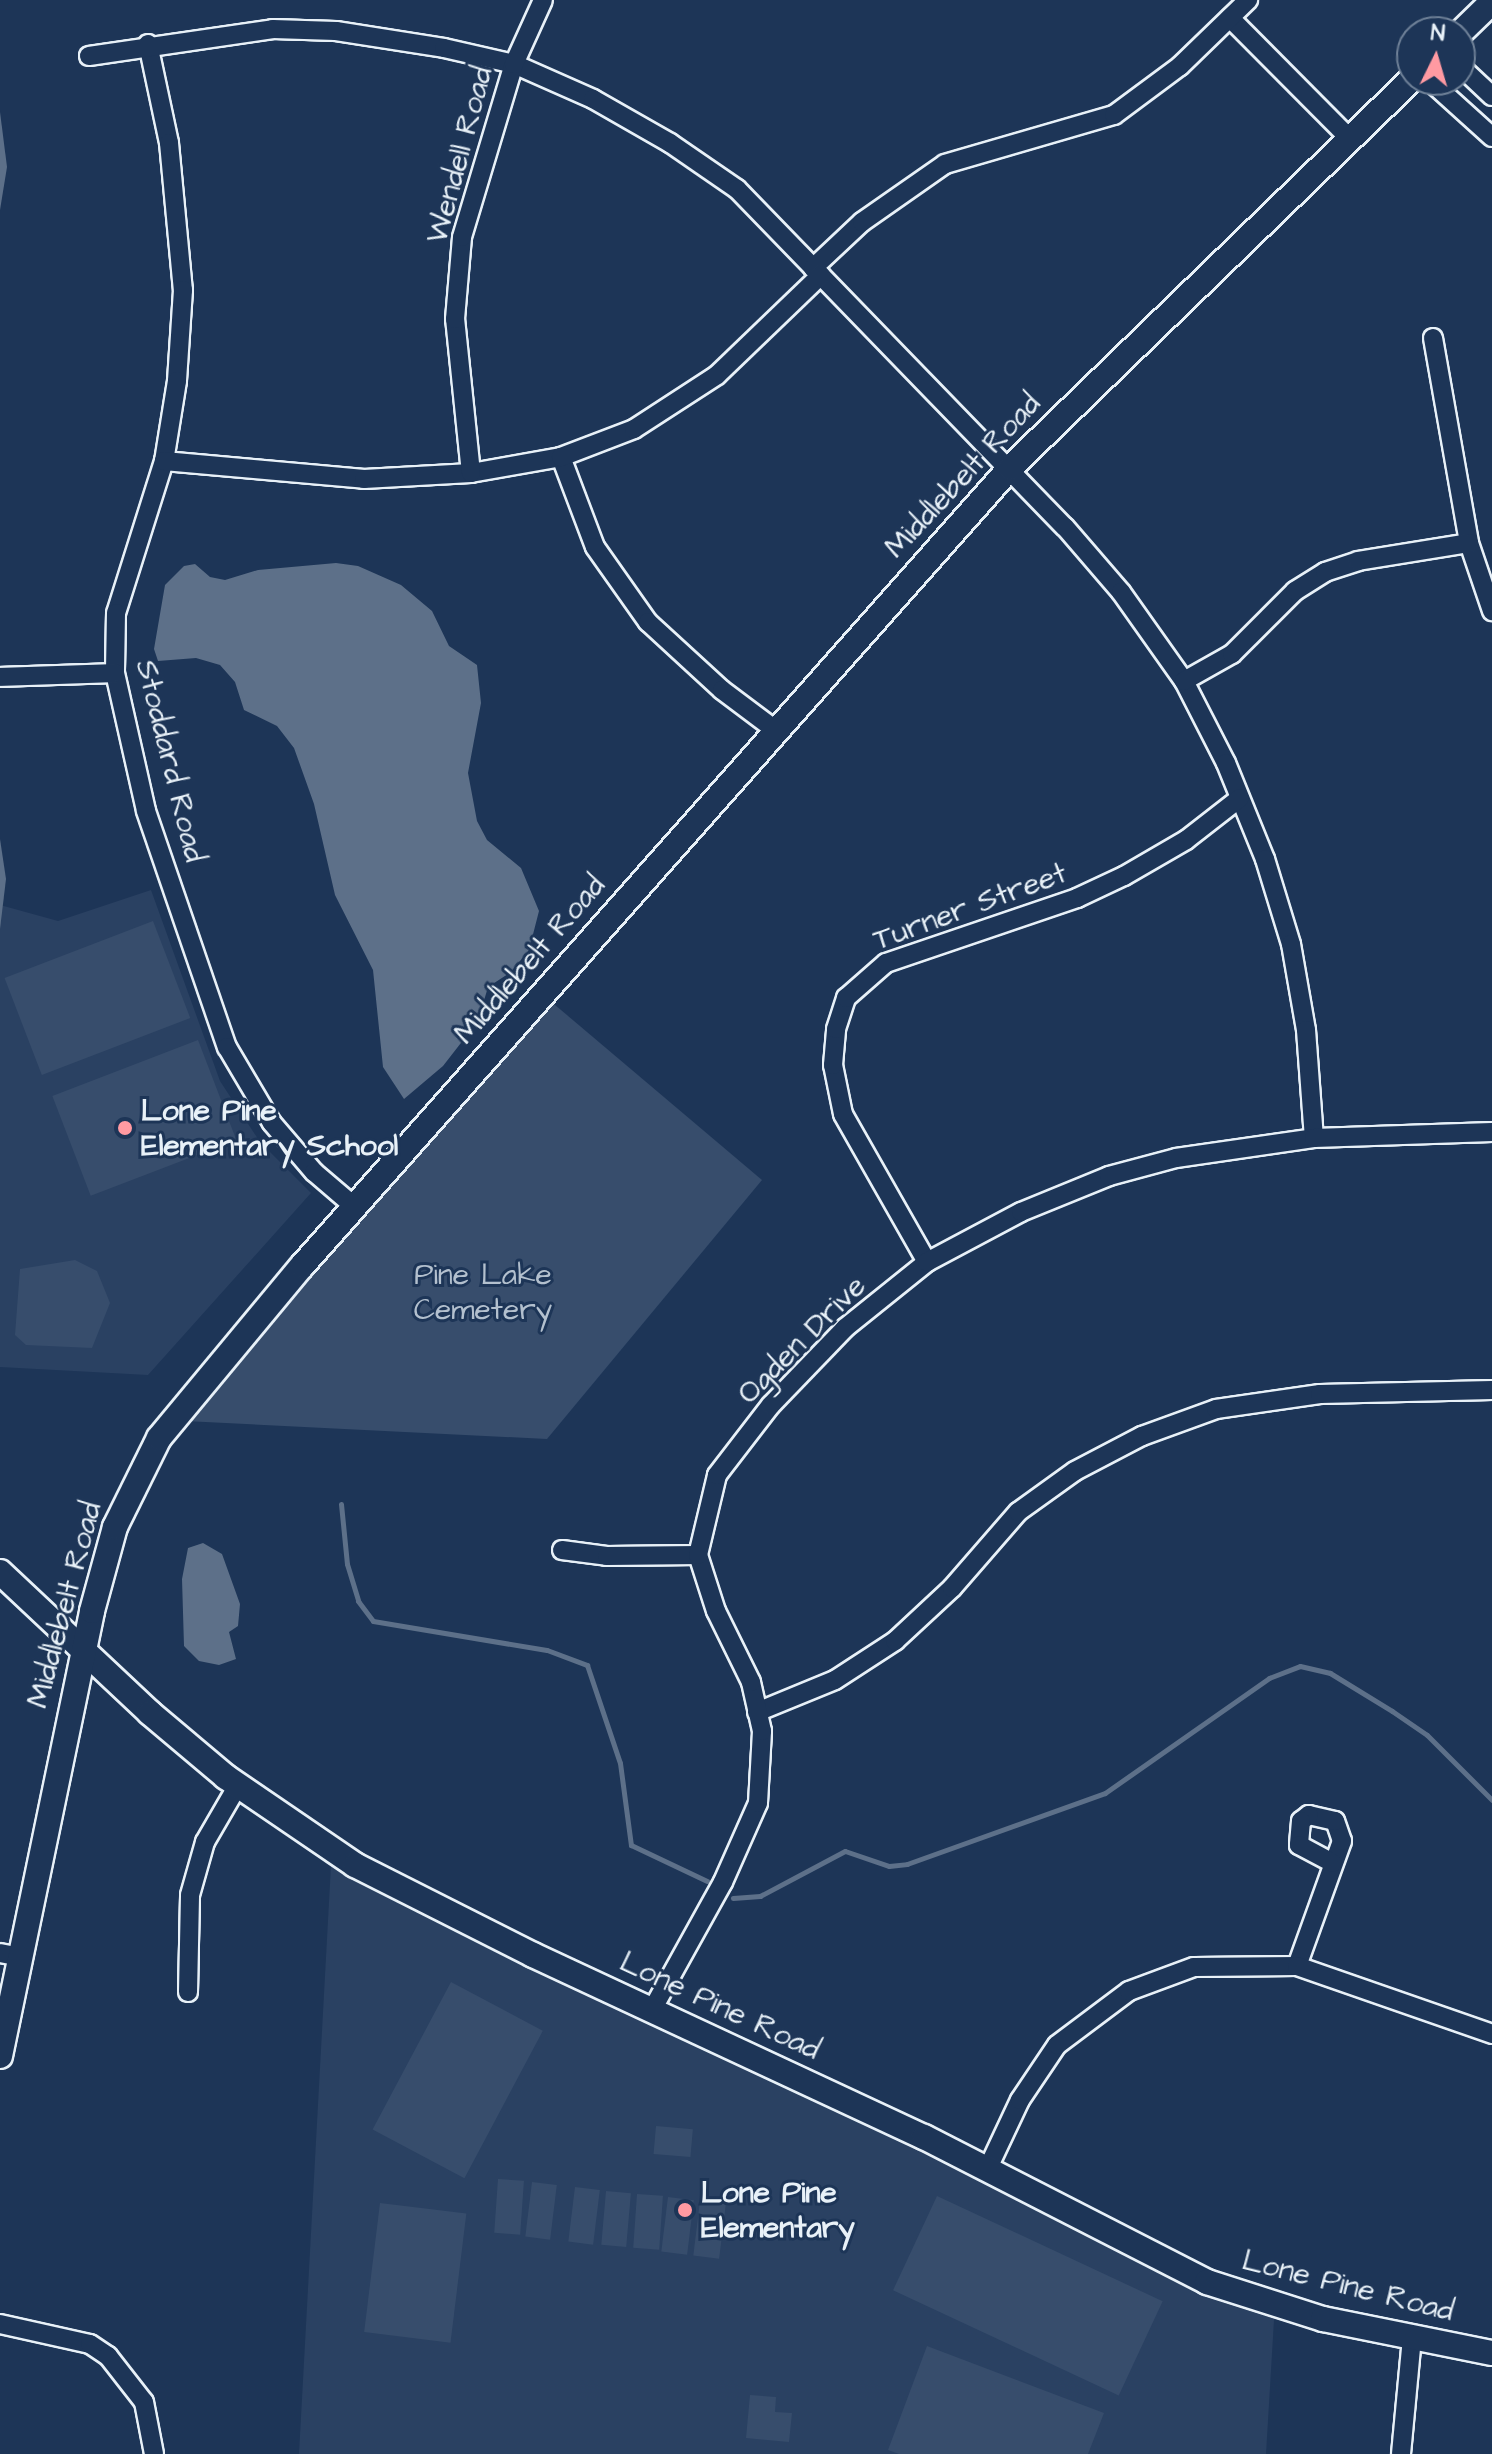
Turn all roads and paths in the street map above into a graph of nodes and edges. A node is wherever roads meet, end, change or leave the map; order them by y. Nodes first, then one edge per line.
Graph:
1 (543, 0) edge
2 (1248, 0) edge
3 (1492, 2) edge
4 (1230, 18) junction
5 (1476, 18) edge
6 (148, 44) junction
7 (89, 56) dead end
8 (514, 64) junction
9 (1476, 81) edge
10 (1396, 94) edge
11 (1447, 96) edge
12 (1492, 96) edge
13 (1492, 137) edge
14 (1350, 139) junction
15 (817, 272) junction
16 (1433, 338) dead end
17 (561, 457) junction
18 (164, 461) junction
19 (1010, 468) junction
20 (471, 473) junction
21 (1469, 543) junction
22 (1492, 611) edge
23 (115, 673) junction
24 (0, 677) edge
25 (1184, 681) junction
26 (774, 729) junction
27 (1240, 798) junction
28 (1492, 1132) edge
29 (1314, 1138) junction
30 (355, 1207) junction
31 (927, 1262) junction
32 (1492, 1390) edge
33 (562, 1550) dead end
34 (698, 1555) junction
35 (0, 1572) edge
36 (84, 1646) junction
37 (757, 1712) junction
38 (238, 1785) junction
39 (1333, 1863) dead end
40 (10, 1955) edge
41 (1297, 1966) junction
42 (188, 1992) dead end
43 (652, 2010) junction
44 (1492, 2034) edge
45 (0, 2056) edge
46 (988, 2168) junction
47 (0, 2324) edge
48 (1412, 2337) junction
49 (1492, 2353) edge
50 (154, 2454) edge
51 (1401, 2454) edge

1 - 8 street, Wendell Road
2 - 4 street
3 - 5 street
4 - 14 street
4 - 15 street
6 - 7 street
6 - 8 street
6 - 18 street, Stoddard Road
8 - 15 street
8 - 20 street, Wendell Road
9 - 12 street
10 - 14 street, Middlebelt Road
11 - 13 street
14 - 19 street, Middlebelt Road
15 - 17 street
15 - 19 street
16 - 21 street
17 - 20 street
17 - 26 street
18 - 20 street
18 - 23 street, Stoddard Road
19 - 25 street
19 - 26 street, Middlebelt Road
21 - 22 street
21 - 25 street
23 - 24 street
23 - 30 street, Stoddard Road
25 - 27 street
26 - 30 street, Middlebelt Road
27 - 29 street
27 - 31 street, Turner Street
28 - 29 street, Ogden Drive
29 - 31 street, Ogden Drive
30 - 36 street, Middlebelt Road
31 - 34 street, Ogden Drive
32 - 37 street
33 - 34 street
34 - 37 street
35 - 36 street, Lone Pine Road
36 - 38 street, Lone Pine Road
36 - 40 street, Middlebelt Road
37 - 43 street
38 - 42 street
38 - 43 street, Lone Pine Road
39 - 41 street
40 - 45 street, Middlebelt Road
41 - 44 street
41 - 46 street
43 - 46 street, Lone Pine Road
46 - 48 street, Lone Pine Road
47 - 50 street
48 - 49 street, Lone Pine Road
48 - 51 street

